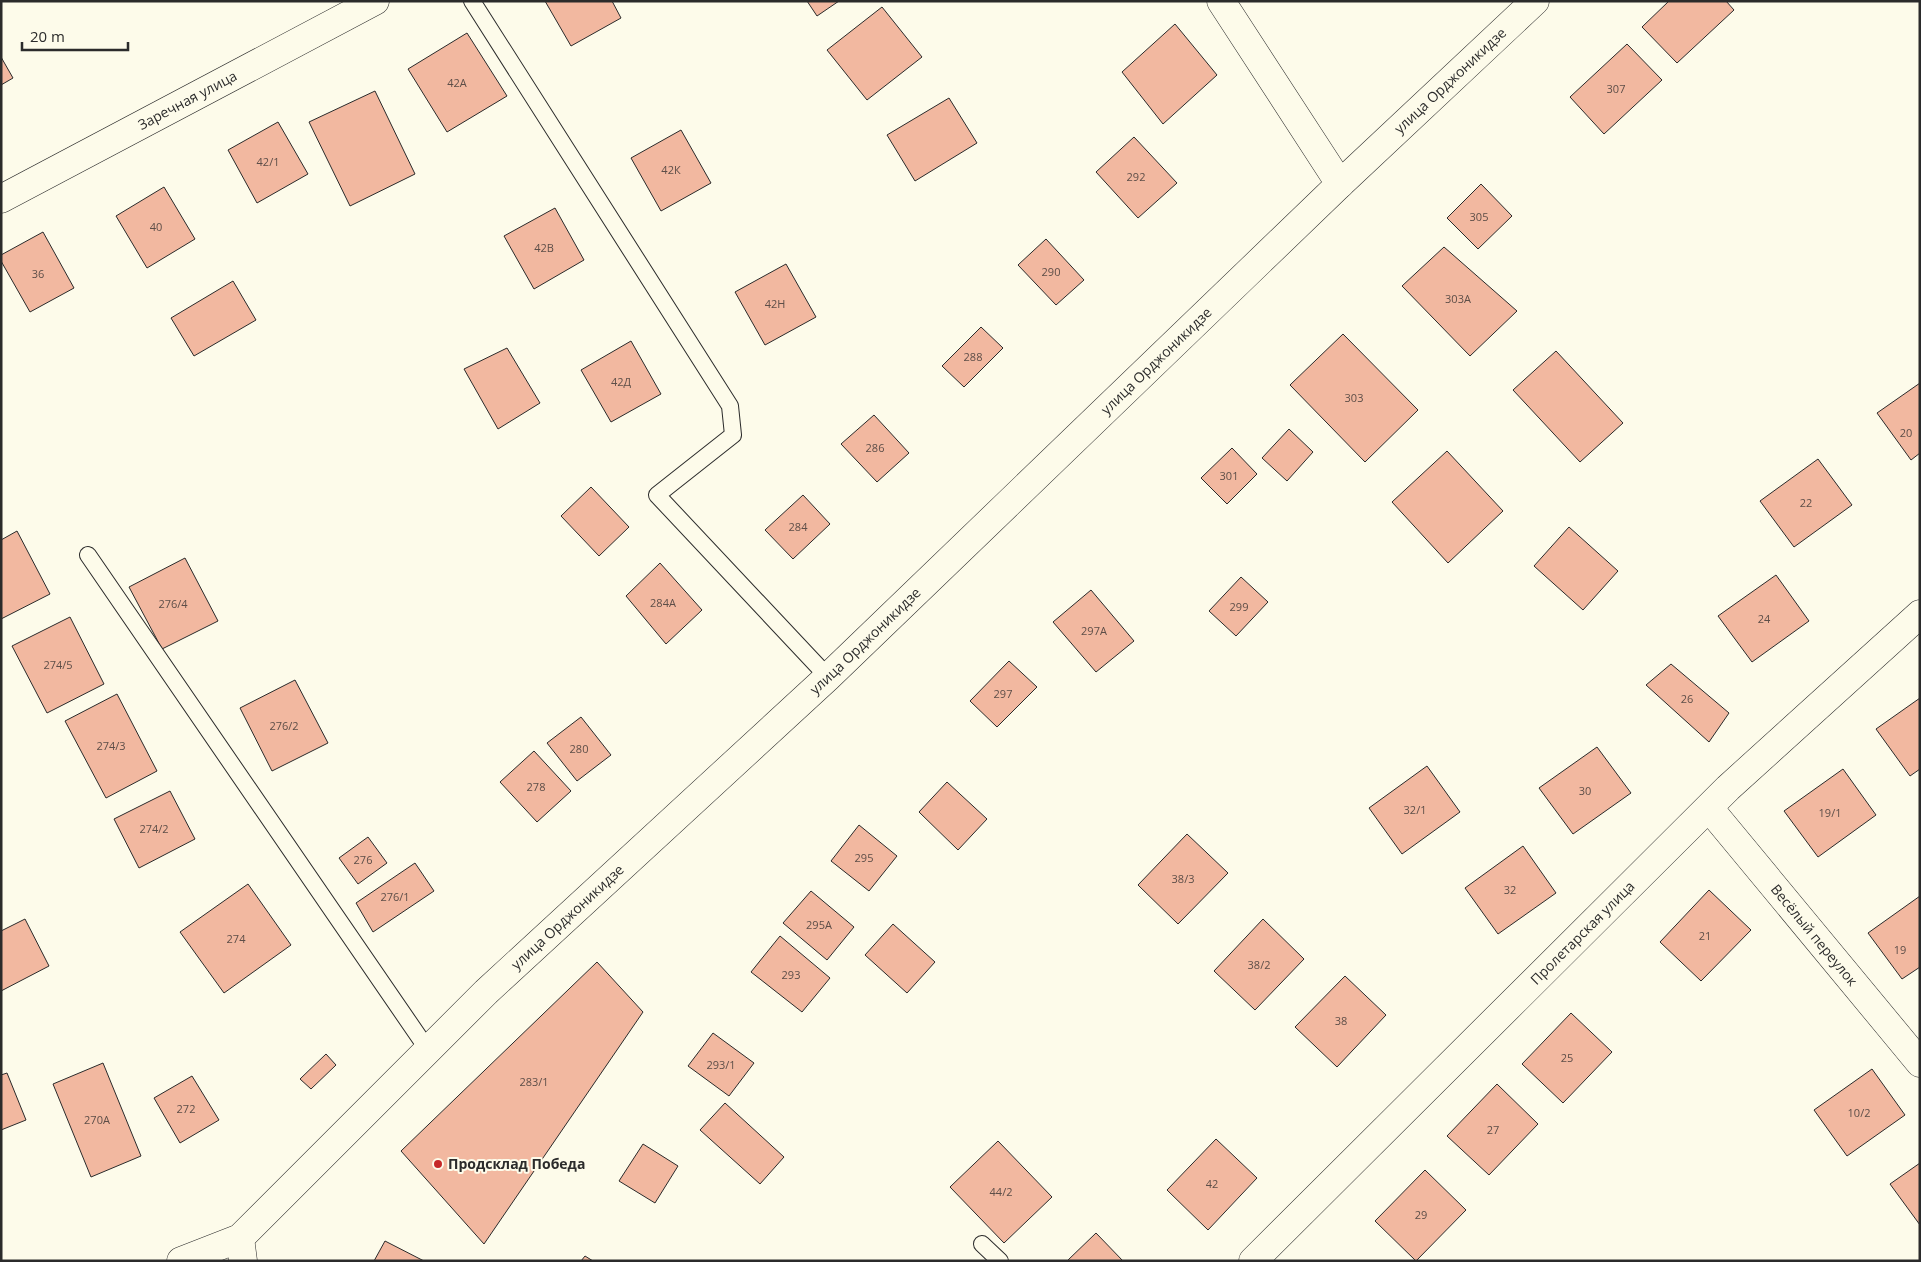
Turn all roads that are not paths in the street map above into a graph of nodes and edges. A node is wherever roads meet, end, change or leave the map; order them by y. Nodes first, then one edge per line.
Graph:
1 (375, 1) edge
2 (472, 1) edge
3 (1221, 1) edge
4 (1535, 1) edge
5 (1340, 184) junction
6 (1, 199) edge
7 (88, 555) dead end
8 (1920, 614) edge
9 (828, 677) junction
10 (1709, 808) junction
11 (428, 1050) junction
12 (1920, 1063) edge
13 (982, 1244) dead end
14 (242, 1250) edge
15 (181, 1261) edge
16 (1000, 1261) edge
17 (1253, 1261) edge

1 - 6 street, Заречная улица
2 - 9 lane
3 - 5 street
4 - 5 street, улица Орджоникидзе
5 - 9 street, улица Орджоникидзе
7 - 11 lane
8 - 10 street, Пролетарская улица
9 - 11 street, улица Орджоникидзе
10 - 12 street, Весёлый переулок
10 - 17 street, Пролетарская улица
11 - 14 street, улица Орджоникидзе
13 - 16 lane
14 - 15 street, улица Орджоникидзе

